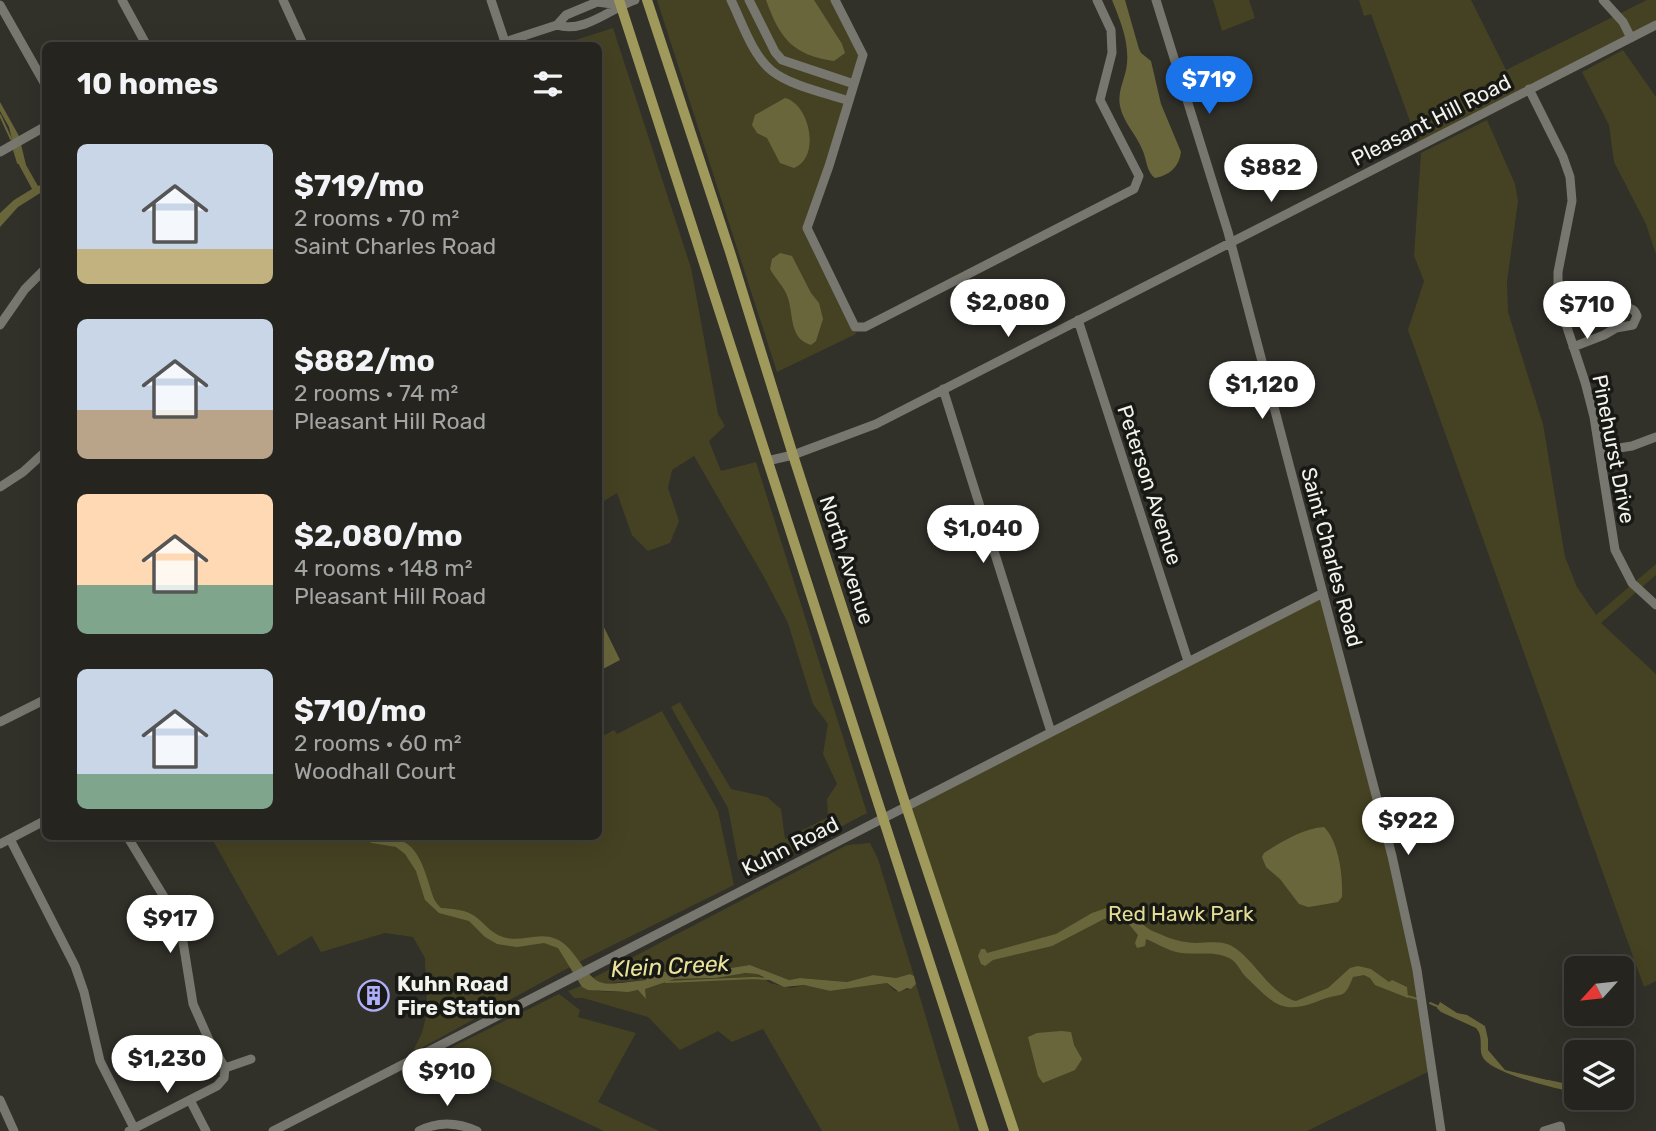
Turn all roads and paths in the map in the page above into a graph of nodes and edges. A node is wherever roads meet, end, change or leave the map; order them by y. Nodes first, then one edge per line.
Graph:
1 (122, 0) edge
2 (283, 0) edge
3 (491, 0) edge
4 (635, 0) edge
5 (647, 0) edge
6 (731, 0) edge
7 (835, 0) edge
8 (1097, 0) edge
9 (1156, 0) edge
10 (1602, 0) edge
11 (619, 2) edge
12 (751, 4) edge
13 (0, 5) edge
14 (739, 16) junction
15 (557, 25) junction
16 (1656, 25) edge
17 (1631, 38) junction
18 (505, 41) joint
19 (145, 42) edge
20 (302, 42) edge
21 (42, 79) edge
22 (854, 84) junction
23 (1529, 89) junction
24 (849, 101) junction
25 (42, 128) edge
26 (0, 152) edge
27 (1230, 242) junction
28 (42, 272) edge
29 (1078, 320) junction
30 (0, 325) edge
31 (1616, 328) dead end
32 (1573, 346) junction
33 (943, 389) junction
34 (1656, 437) edge
35 (1600, 451) junction
36 (42, 455) edge
37 (793, 455) junction
38 (767, 461) junction
39 (0, 487) edge
40 (1323, 593) junction
41 (1656, 605) edge
42 (1188, 661) junction
43 (42, 701) edge
44 (0, 722) edge
45 (1051, 732) junction
46 (906, 806) junction
47 (884, 818) junction
48 (42, 822) edge
49 (10, 839) junction
50 (129, 840) edge
51 (0, 844) edge
52 (251, 1059) dead end
53 (225, 1068) junction
54 (0, 1100) edge
55 (190, 1100) junction
56 (131, 1130) edge
57 (14, 1131) edge
58 (206, 1131) edge
59 (273, 1131) edge
60 (419, 1131) edge
61 (477, 1131) edge
62 (984, 1131) edge
63 (1014, 1131) edge
64 (1441, 1131) edge
65 (1544, 1131) edge
66 (1561, 1131) edge

1 - 19 street
2 - 20 street
3 - 18 street
4 - 11 street
5 - 37 main road, North Avenue
6 - 14 street
7 - 22 street
8 - 24 street
9 - 27 street, Saint Charles Road
10 - 17 street
11 - 15 street
11 - 15 street
11 - 38 main road
12 - 14 street
12 - 22 street
13 - 21 street
14 - 24 street
15 - 18 street
16 - 17 street, Pleasant Hill Road
17 - 23 street, Pleasant Hill Road
22 - 24 street
23 - 27 street, Pleasant Hill Road
23 - 32 street, Pinehurst Drive
25 - 26 street
27 - 29 street, Pleasant Hill Road
27 - 40 street, Saint Charles Road
28 - 30 street
29 - 33 street, Pleasant Hill Road
29 - 42 street, Peterson Avenue
31 - 32 street
32 - 35 street, Pinehurst Drive
33 - 37 street, Pleasant Hill Road
33 - 45 street
34 - 35 street
35 - 41 street, Pinehurst Drive
36 - 39 street
37 - 38 street, Pleasant Hill Road
37 - 46 main road, North Avenue
38 - 47 main road
40 - 42 street, Kuhn Road
40 - 64 street, Saint Charles Road
42 - 45 street, Kuhn Road
43 - 44 street
45 - 46 street, Kuhn Road
46 - 47 street, Kuhn Road
46 - 63 main road, North Avenue
47 - 59 street, Kuhn Road
47 - 62 main road
48 - 49 street
49 - 51 street
49 - 56 street
50 - 53 street
52 - 53 street
53 - 55 street
54 - 57 street
55 - 56 street
55 - 58 street
60 - 61 street
65 - 66 street

